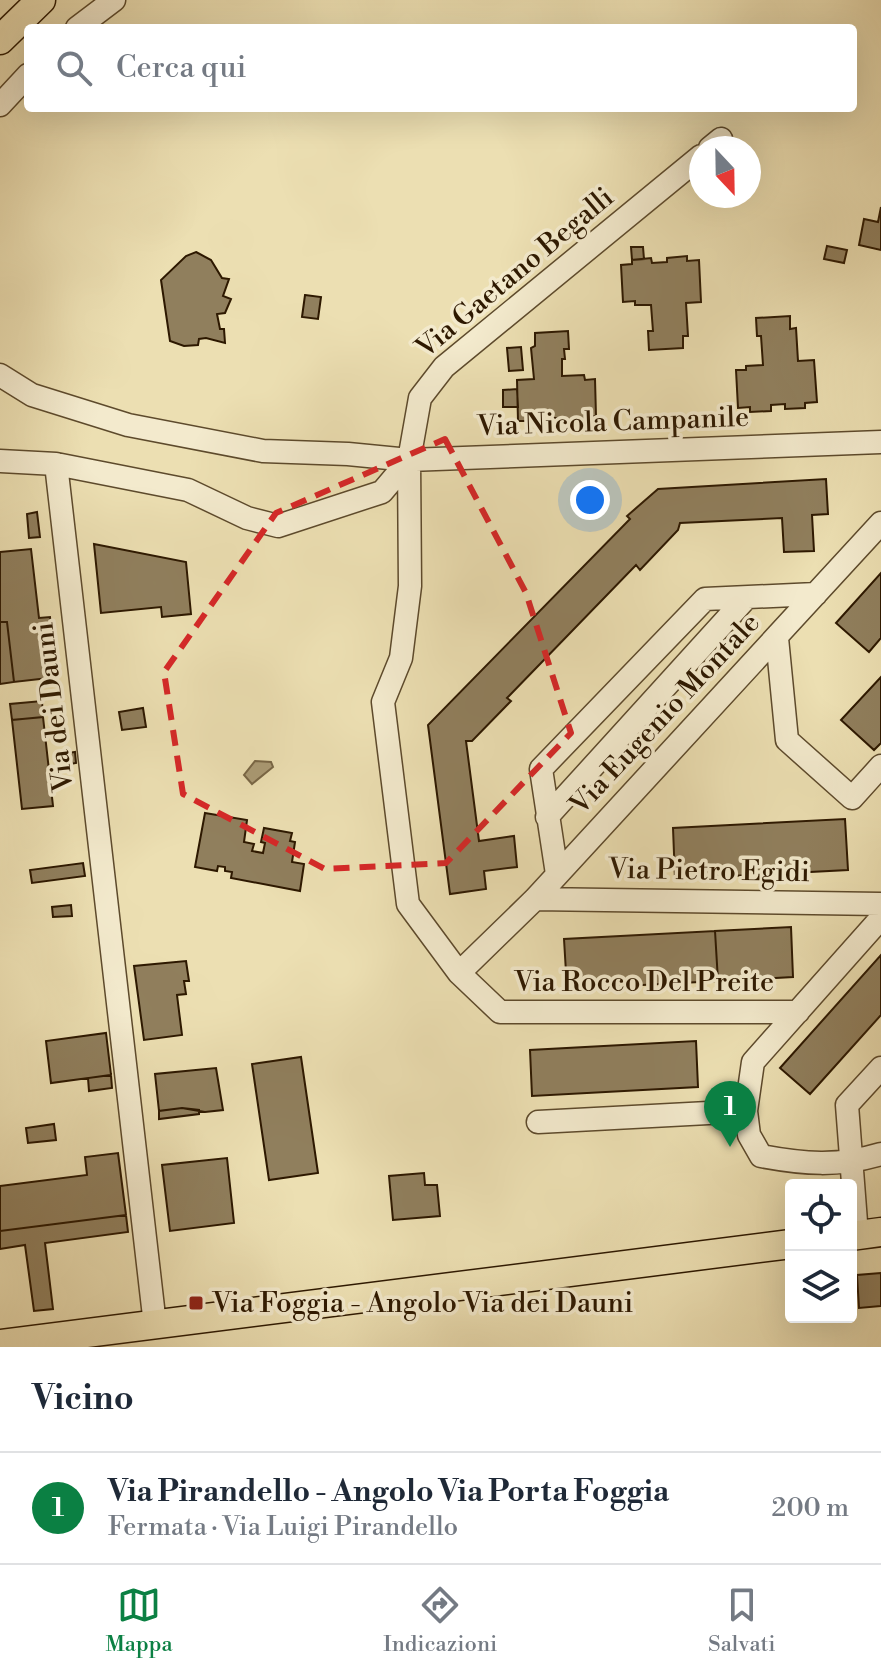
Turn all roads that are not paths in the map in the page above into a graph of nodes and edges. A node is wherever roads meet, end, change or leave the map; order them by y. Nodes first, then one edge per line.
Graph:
1 (41, 0) edge
2 (114, 0) edge
3 (82, 24) edge
4 (0, 40) edge
5 (24, 79) edge
6 (0, 105) edge
7 (689, 166) edge
8 (0, 375) edge
9 (881, 442) edge
10 (409, 460) junction
11 (0, 461) edge
12 (56, 464) junction
13 (881, 523) edge
14 (816, 594) junction
15 (746, 598) junction
16 (777, 638) junction
17 (383, 702) joint
18 (881, 766) edge
19 (547, 817) junction
20 (557, 874) junction
21 (535, 899) junction
22 (881, 904) edge
23 (881, 918) edge
24 (459, 973) junction
25 (798, 1012) junction
26 (881, 1068) edge
27 (746, 1111) junction
28 (538, 1122) dead end
29 (881, 1154) edge
30 (852, 1163) junction
31 (863, 1234) edge
32 (785, 1245) edge
33 (155, 1325) junction
34 (0, 1344) edge

1 - 4 main road
2 - 3 street
5 - 6 street
7 - 10 street, Via Gaetano Begalli
8 - 10 street, Via Nicola Campanile
9 - 10 street, Via Nicola Campanile
10 - 12 street
10 - 17 street, Via Gaetano Begalli
11 - 12 street
12 - 33 street, Via dei Dauni
13 - 14 street, Via Eugenio Montale
14 - 15 street, Via Eugenio Montale
14 - 16 street, Via Eugenio Montale
15 - 19 street, Via Eugenio Montale
15 - 19 street, Via Eugenio Montale
16 - 18 street
16 - 20 street, Via Eugenio Montale
17 - 24 street, Via Rocco Del Preite
19 - 20 street, Via Eugenio Montale
20 - 21 street, Via Eugenio Montale
21 - 22 street, Via Pietro Egidi
21 - 24 street, Via Eugenio Montale
23 - 25 street
24 - 25 street, Via Rocco Del Preite
25 - 27 street
26 - 30 street
27 - 28 street
27 - 30 street
29 - 30 street
30 - 31 street
32 - 33 main road
33 - 34 main road

